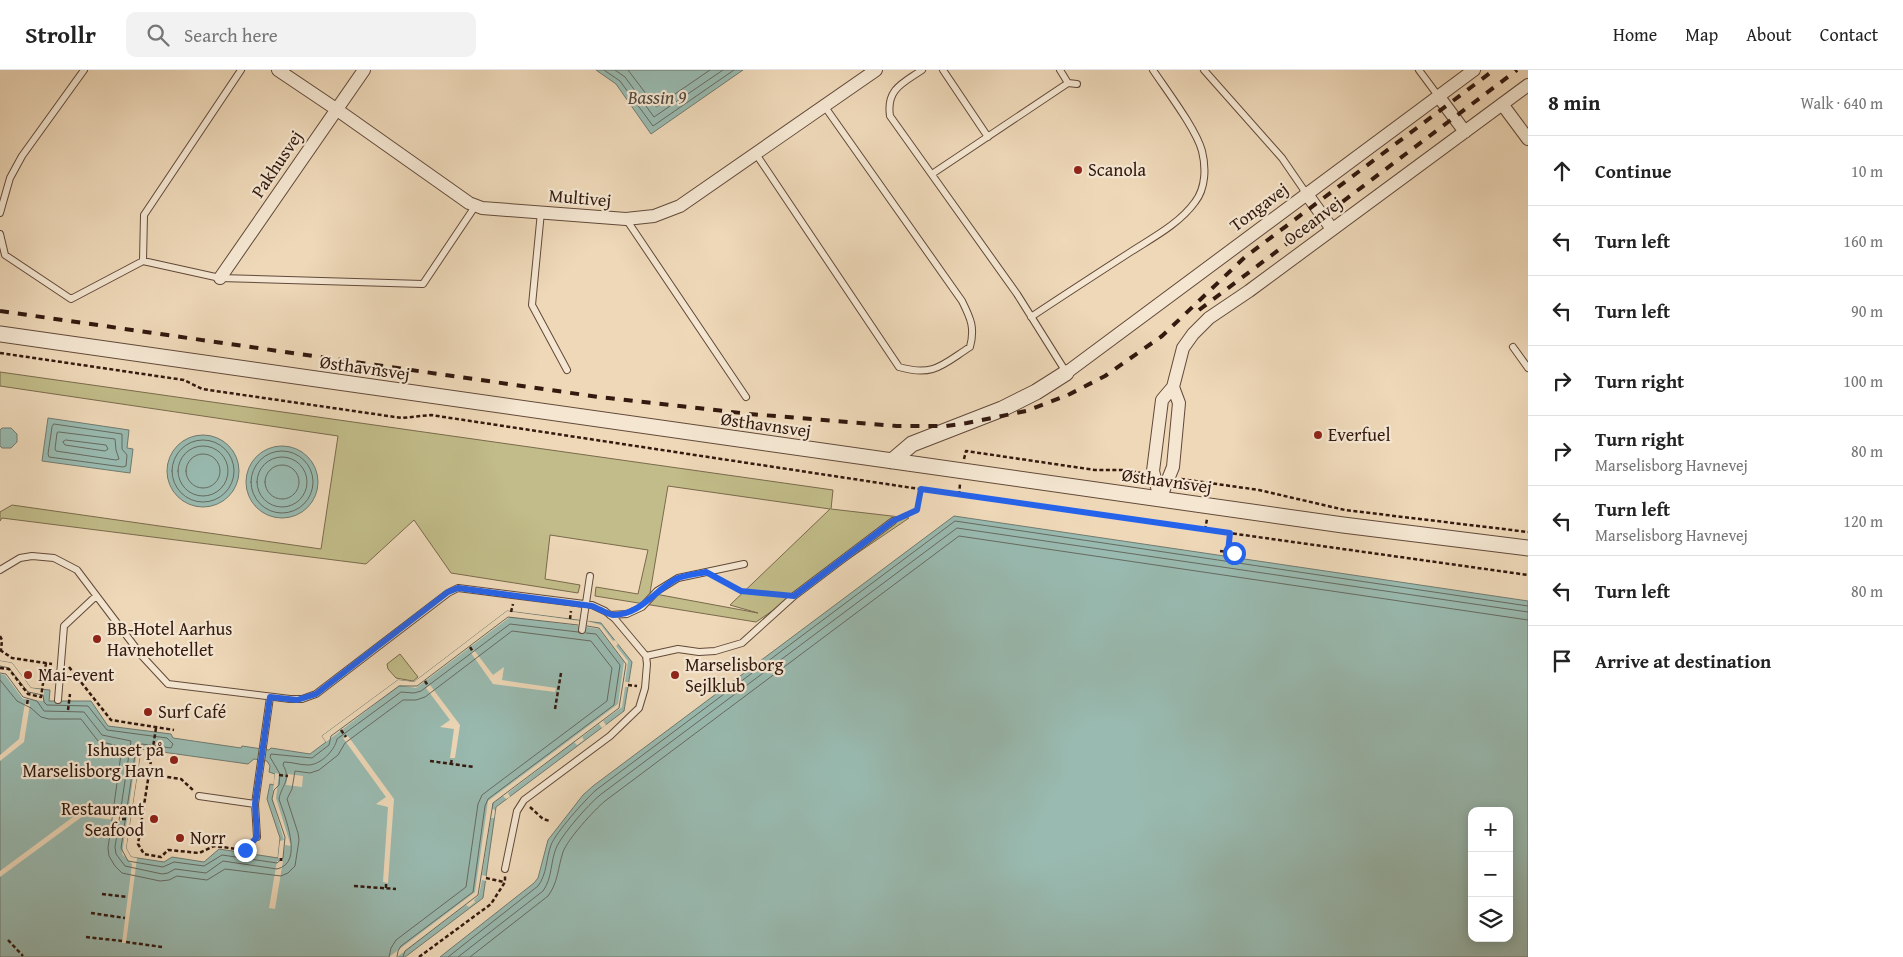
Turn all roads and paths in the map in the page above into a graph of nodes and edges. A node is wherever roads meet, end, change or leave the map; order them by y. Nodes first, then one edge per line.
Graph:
1 (84, 70) edge
2 (241, 70) edge
3 (278, 70) edge
4 (364, 70) edge
5 (876, 70) edge
6 (922, 70) edge
7 (943, 70) edge
8 (1060, 70) edge
9 (1153, 70) edge
10 (1204, 70) edge
11 (1419, 70) edge
12 (1474, 70) edge
13 (1068, 83) junction
14 (1077, 84) dead end
15 (1528, 85) edge
16 (1439, 97) junction
17 (1502, 104) junction
18 (824, 106) junction
19 (336, 109) junction
20 (1465, 132) junction
21 (988, 136) junction
22 (1528, 139) edge
23 (756, 154) junction
24 (932, 174) junction
25 (1306, 193) junction
26 (476, 205) junction
27 (541, 212) junction
28 (0, 213) edge
29 (626, 219) junction
30 (1332, 229) junction
31 (0, 234) edge
32 (143, 261) junction
33 (220, 278) junction
34 (1031, 317) junction
35 (0, 334) edge
36 (1513, 347) dead end
37 (0, 353) edge
38 (1528, 368) edge
39 (567, 370) dead end
40 (1066, 373) junction
41 (1173, 388) junction
42 (746, 397) dead end
43 (892, 461) junction
44 (962, 471) junction
45 (1153, 475) junction
46 (1170, 478) junction
47 (921, 489) junction
48 (959, 494) junction
49 (1160, 499) junction
50 (893, 521) joint
51 (1528, 532) edge
52 (1230, 533) junction
53 (1528, 548) edge
54 (1220, 551) dead end
55 (1228, 552) junction
56 (1234, 553) dead end
57 (744, 564) dead end
58 (0, 570) edge
59 (706, 572) junction
60 (1528, 575) edge
61 (590, 576) dead end
62 (96, 596) junction
63 (794, 596) junction
64 (513, 604) dead end
65 (586, 605) junction
66 (512, 612) dead end
67 (570, 612) dead end
68 (610, 615) junction
69 (570, 619) dead end
70 (582, 630) dead end
71 (0, 636) edge
72 (470, 647) dead end
73 (1, 650) edge
74 (473, 652) dead end
75 (646, 656) junction
76 (46, 663) junction
77 (61, 665) junction
78 (0, 668) edge
79 (561, 673) dead end
80 (425, 681) dead end
81 (628, 685) dead end
82 (428, 686) dead end
83 (634, 686) dead end
84 (70, 694) dead end
85 (270, 697) junction
86 (28, 699) dead end
87 (58, 700) dead end
88 (27, 704) dead end
89 (555, 709) dead end
90 (68, 710) dead end
91 (156, 728) junction
92 (174, 730) dead end
93 (341, 730) dead end
94 (346, 737) dead end
95 (452, 758) dead end
96 (430, 761) dead end
97 (451, 764) junction
98 (474, 767) dead end
99 (148, 774) junction
100 (279, 775) dead end
101 (288, 776) dead end
102 (199, 796) joint
103 (524, 800) junction
104 (255, 804) junction
105 (122, 819) dead end
106 (127, 819) dead end
107 (550, 821) dead end
108 (257, 837) joint
109 (505, 869) joint
110 (486, 878) dead end
111 (386, 882) dead end
112 (505, 882) junction
113 (354, 886) dead end
114 (386, 888) junction
115 (396, 888) dead end
116 (102, 894) dead end
117 (128, 897) dead end
118 (91, 914) dead end
119 (125, 918) dead end
120 (86, 937) dead end
121 (8, 940) dead end
122 (122, 941) dead end
123 (126, 942) dead end
124 (162, 947) dead end
125 (23, 956) edge
126 (419, 957) edge

1 - 28 lane
2 - 32 lane
3 - 19 street, Multivej
4 - 19 street, Pakhusvej
5 - 18 street, Multivej
6 - 24 lane
7 - 21 lane
8 - 13 lane
9 - 34 lane
10 - 25 lane
11 - 16 lane
12 - 16 street, Tongavej
13 - 14 lane
13 - 21 lane
15 - 17 street, Oceanvej
16 - 20 street
16 - 25 street, Tongavej
17 - 20 street, Oceanvej
17 - 22 street
18 - 23 street, Multivej
18 - 23 lane
19 - 26 street, Multivej
19 - 33 street, Pakhusvej
20 - 30 street, Oceanvej
21 - 24 lane
23 - 29 street, Multivej
24 - 34 lane
25 - 30 street
25 - 40 street, Tongavej
26 - 27 street, Multivej
26 - 33 lane
27 - 29 street, Multivej
27 - 39 lane
29 - 42 lane
30 - 41 street, Oceanvej
31 - 32 lane
32 - 33 lane
34 - 40 lane
35 - 43 street, Østhavnsvej
36 - 38 lane
37 - 47 path
40 - 43 street
41 - 45 street, Oceanvej
41 - 46 street, Oceanvej
43 - 44 street, Østhavnsvej
44 - 45 path
44 - 48 path
44 - 49 street, Østhavnsvej
45 - 49 street, Oceanvej
46 - 49 street, Oceanvej
46 - 51 path
47 - 48 path
47 - 50 path
48 - 52 path
49 - 53 street, Østhavnsvej
50 - 63 lane
52 - 55 path
52 - 60 path
54 - 55 path
55 - 56 path
57 - 59 lane
58 - 62 lane
59 - 63 path
59 - 68 lane
61 - 65 lane
62 - 77 lane
62 - 85 lane
63 - 75 lane
64 - 66 path
65 - 68 lane
65 - 70 lane
65 - 85 lane
67 - 69 path
68 - 75 lane
71 - 73 path
72 - 74 path
73 - 76 path
75 - 103 lane
76 - 77 path
76 - 78 path
77 - 87 lane
77 - 91 path
79 - 89 path
80 - 82 path
81 - 83 path
84 - 90 path
85 - 104 lane
86 - 88 path
91 - 92 path
91 - 99 path
93 - 94 path
95 - 97 path
96 - 97 path
97 - 98 path
99 - 102 path
99 - 108 path
100 - 101 path
102 - 104 lane
103 - 107 path
103 - 109 lane
104 - 108 lane
105 - 106 path
109 - 112 path
110 - 112 path
111 - 114 path
112 - 126 path
113 - 114 path
114 - 115 path
116 - 117 path
118 - 119 path
120 - 122 path
121 - 125 path
123 - 124 path

